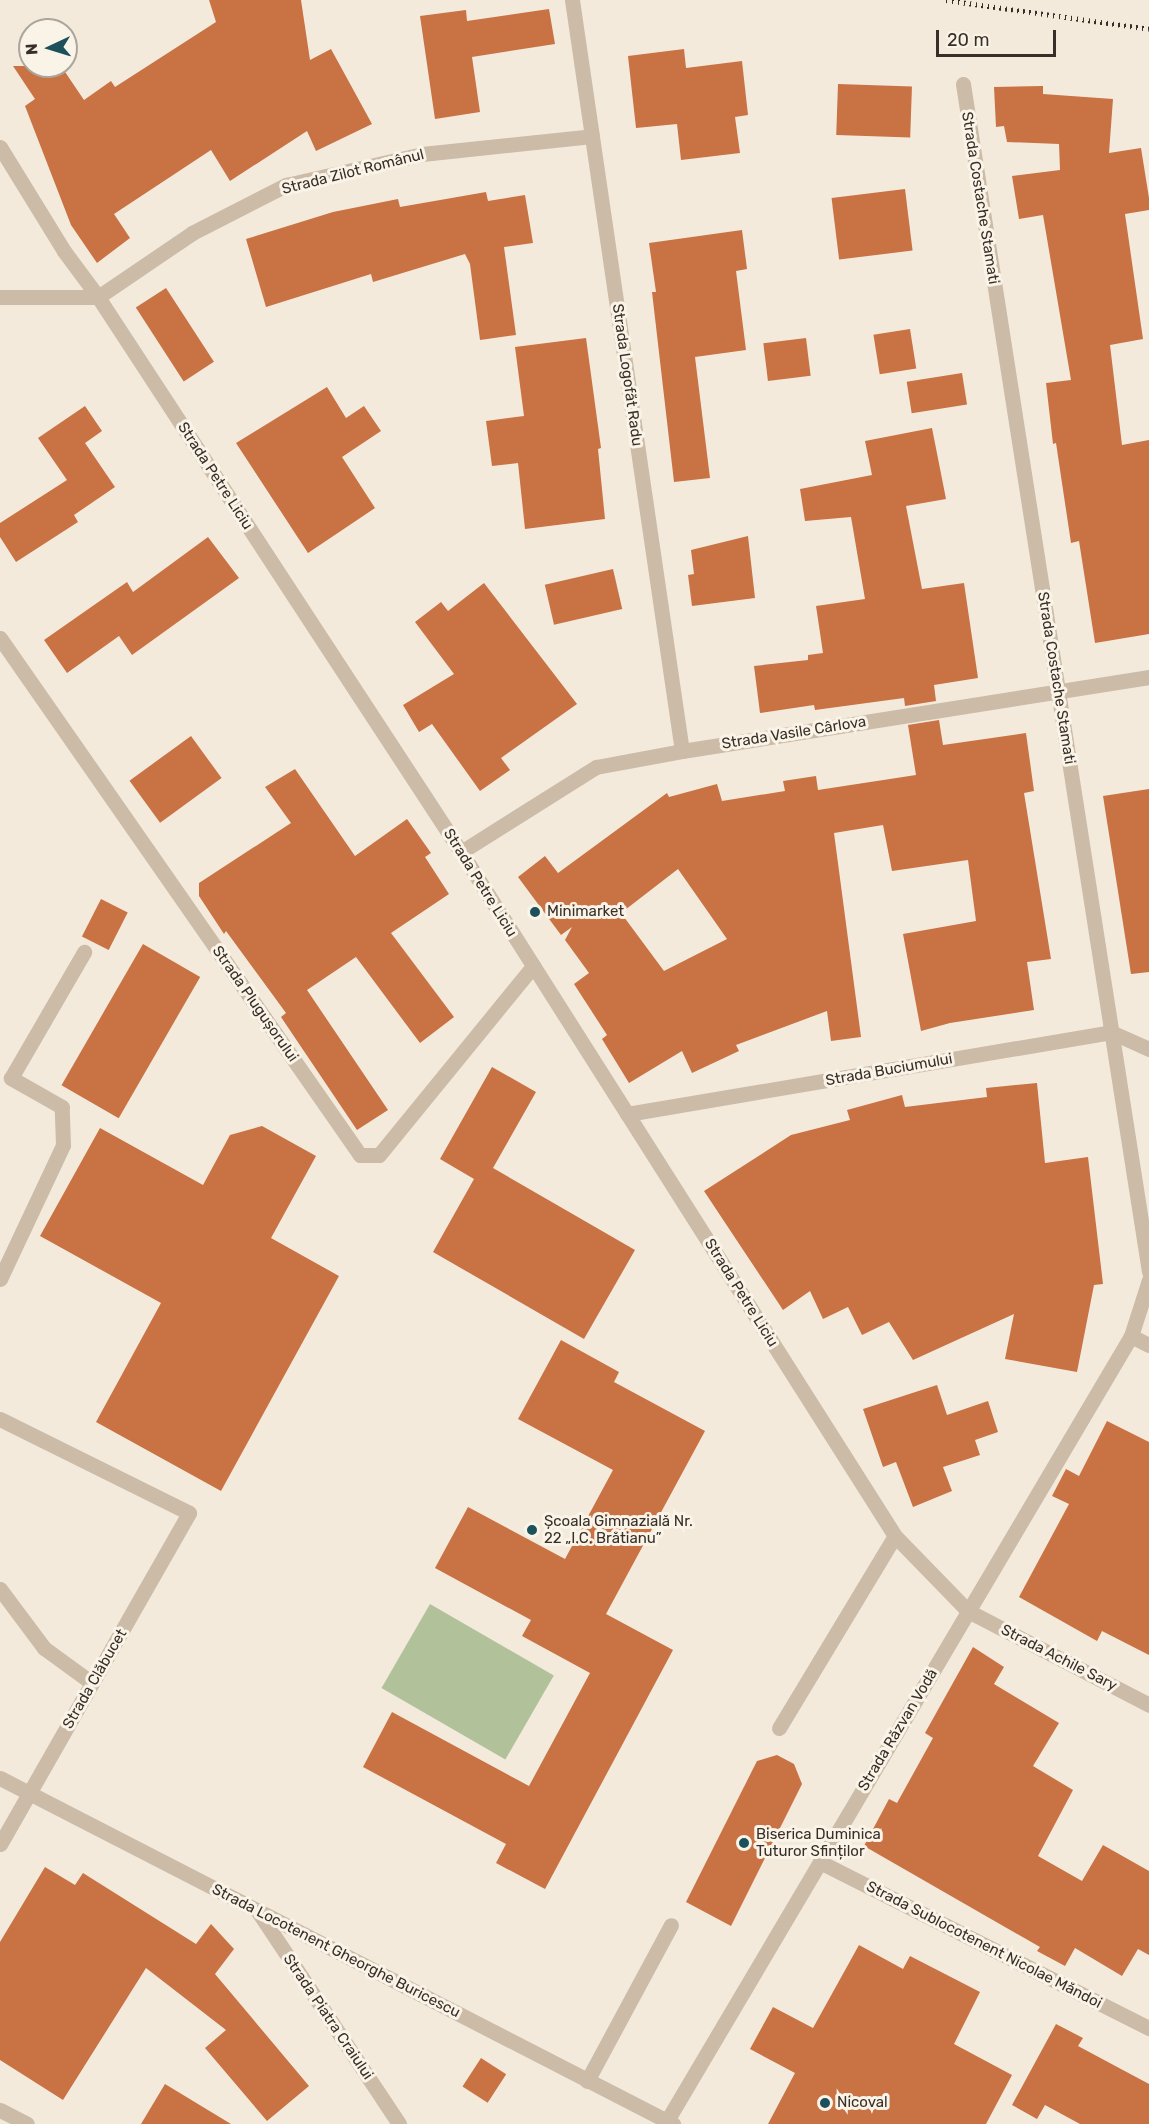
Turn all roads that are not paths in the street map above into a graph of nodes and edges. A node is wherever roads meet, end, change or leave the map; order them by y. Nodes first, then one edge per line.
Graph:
1 (572, 0) edge
2 (963, 84) dead end
3 (592, 136) junction
4 (0, 147) edge
5 (0, 297) edge
6 (98, 297) junction
7 (0, 638) edge
8 (1149, 677) edge
9 (1058, 692) junction
10 (682, 751) junction
11 (461, 852) junction
12 (84, 952) dead end
13 (533, 966) junction
14 (1111, 1032) junction
15 (1149, 1049) edge
16 (627, 1114) junction
17 (1149, 1272) edge
18 (0, 1280) edge
19 (1149, 1280) edge
20 (1131, 1335) junction
21 (1149, 1345) edge
22 (0, 1419) edge
23 (895, 1536) junction
24 (0, 1589) edge
25 (968, 1611) junction
26 (92, 1683) junction
27 (1149, 1705) edge
28 (779, 1728) dead end
29 (0, 1778) edge
30 (29, 1793) junction
31 (0, 1844) edge
32 (820, 1862) junction
33 (257, 1910) junction
34 (671, 1925) dead end
35 (1149, 2028) edge
36 (587, 2081) junction
37 (0, 2110) edge
38 (668, 2123) edge
39 (27, 2124) edge
40 (399, 2124) edge

1 - 3 street, Strada Logofăt Radu
2 - 9 street, Strada Costache Stamati
3 - 6 street, Strada Zilot Românul
3 - 10 street, Strada Logofăt Radu
4 - 6 street, Strada Petre Liciu
5 - 6 street
6 - 11 street, Strada Petre Liciu
7 - 13 street, Strada Plugușorului
8 - 9 street, Strada Vasile Cârlova
9 - 10 street, Strada Vasile Cârlova
9 - 14 street, Strada Costache Stamati
10 - 11 street, Strada Vasile Cârlova
11 - 13 street, Strada Petre Liciu
12 - 18 street
13 - 16 street, Strada Petre Liciu
14 - 15 street
14 - 16 street, Strada Buciumului
14 - 17 street, Strada Costache Stamati
16 - 23 street, Strada Petre Liciu
19 - 20 street
20 - 21 street
20 - 25 street, Strada Răzvan Vodă
22 - 26 street, Strada Clăbucet
23 - 25 street, Strada Petre Liciu
23 - 28 street
24 - 26 street
25 - 27 street, Strada Achile Sary
25 - 32 street, Strada Răzvan Vodă
26 - 30 street, Strada Clăbucet
29 - 30 street, Strada Locotenent Gheorghe Buricescu
30 - 31 street, Strada Clăbucet
30 - 33 street, Strada Locotenent Gheorghe Buricescu
32 - 35 street, Strada Sublocotenent Nicolae Măndoi
32 - 38 street, Strada Răzvan Vodă
33 - 36 street, Strada Locotenent Gheorghe Buricescu
33 - 40 street, Strada Piatra Craiului
34 - 36 street
36 - 38 street, Strada Locotenent Gheorghe Buricescu
37 - 39 street

